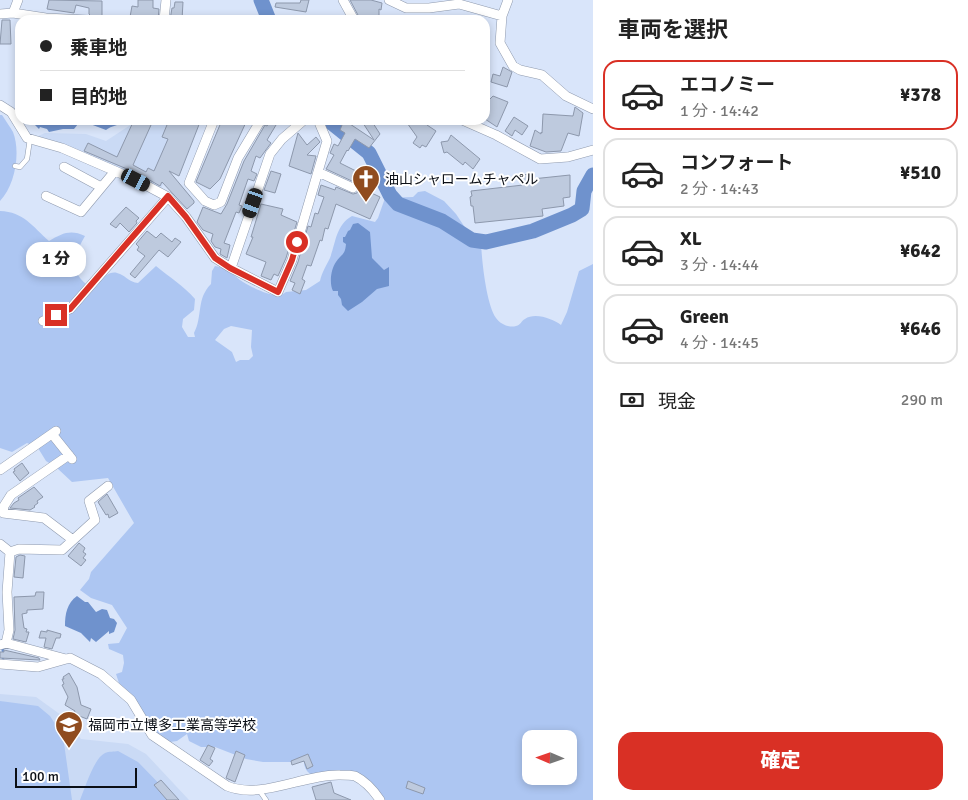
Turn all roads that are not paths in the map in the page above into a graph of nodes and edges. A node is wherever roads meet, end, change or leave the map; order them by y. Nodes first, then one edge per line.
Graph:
1 (18, 0) edge
2 (166, 0) edge
3 (343, 0) edge
4 (389, 0) edge
5 (508, 0) edge
6 (13, 13) junction
7 (0, 14) edge
8 (26, 15) edge
9 (164, 15) edge
10 (351, 15) edge
11 (502, 16) junction
12 (0, 105) edge
13 (593, 109) edge
14 (15, 118) edge
15 (19, 125) edge
16 (212, 125) edge
17 (258, 125) edge
18 (298, 125) edge
19 (320, 125) edge
20 (473, 125) edge
21 (30, 139) junction
22 (593, 150) edge
23 (15, 166) dead end
24 (64, 167) dead end
25 (115, 171) junction
26 (318, 172) junction
27 (102, 187) junction
28 (353, 188) dead end
29 (46, 196) dead end
30 (168, 196) junction
31 (230, 268) junction
32 (43, 321) dead end
33 (0, 470) edge
34 (108, 486) dead end
35 (73, 540) junction
36 (0, 544) edge
37 (10, 552) junction
38 (3, 644) edge
39 (66, 659) junction
40 (0, 664) edge
41 (258, 789) junction
42 (266, 800) edge
43 (380, 800) edge

1 - 6 street
2 - 9 street
3 - 10 street
4 - 11 street
5 - 11 street
6 - 7 street
6 - 8 street
11 - 13 street
12 - 14 street
15 - 21 street
16 - 17 street
18 - 31 street
19 - 26 street
20 - 22 street
21 - 23 lane
21 - 25 street
24 - 27 street
25 - 27 street
25 - 30 street
26 - 28 street
26 - 31 street
27 - 29 street
30 - 31 street
30 - 32 street
33 - 35 street
34 - 35 street
35 - 37 street
36 - 37 street
37 - 38 street
38 - 39 street
39 - 40 street
39 - 41 street
41 - 42 lane
41 - 43 street

